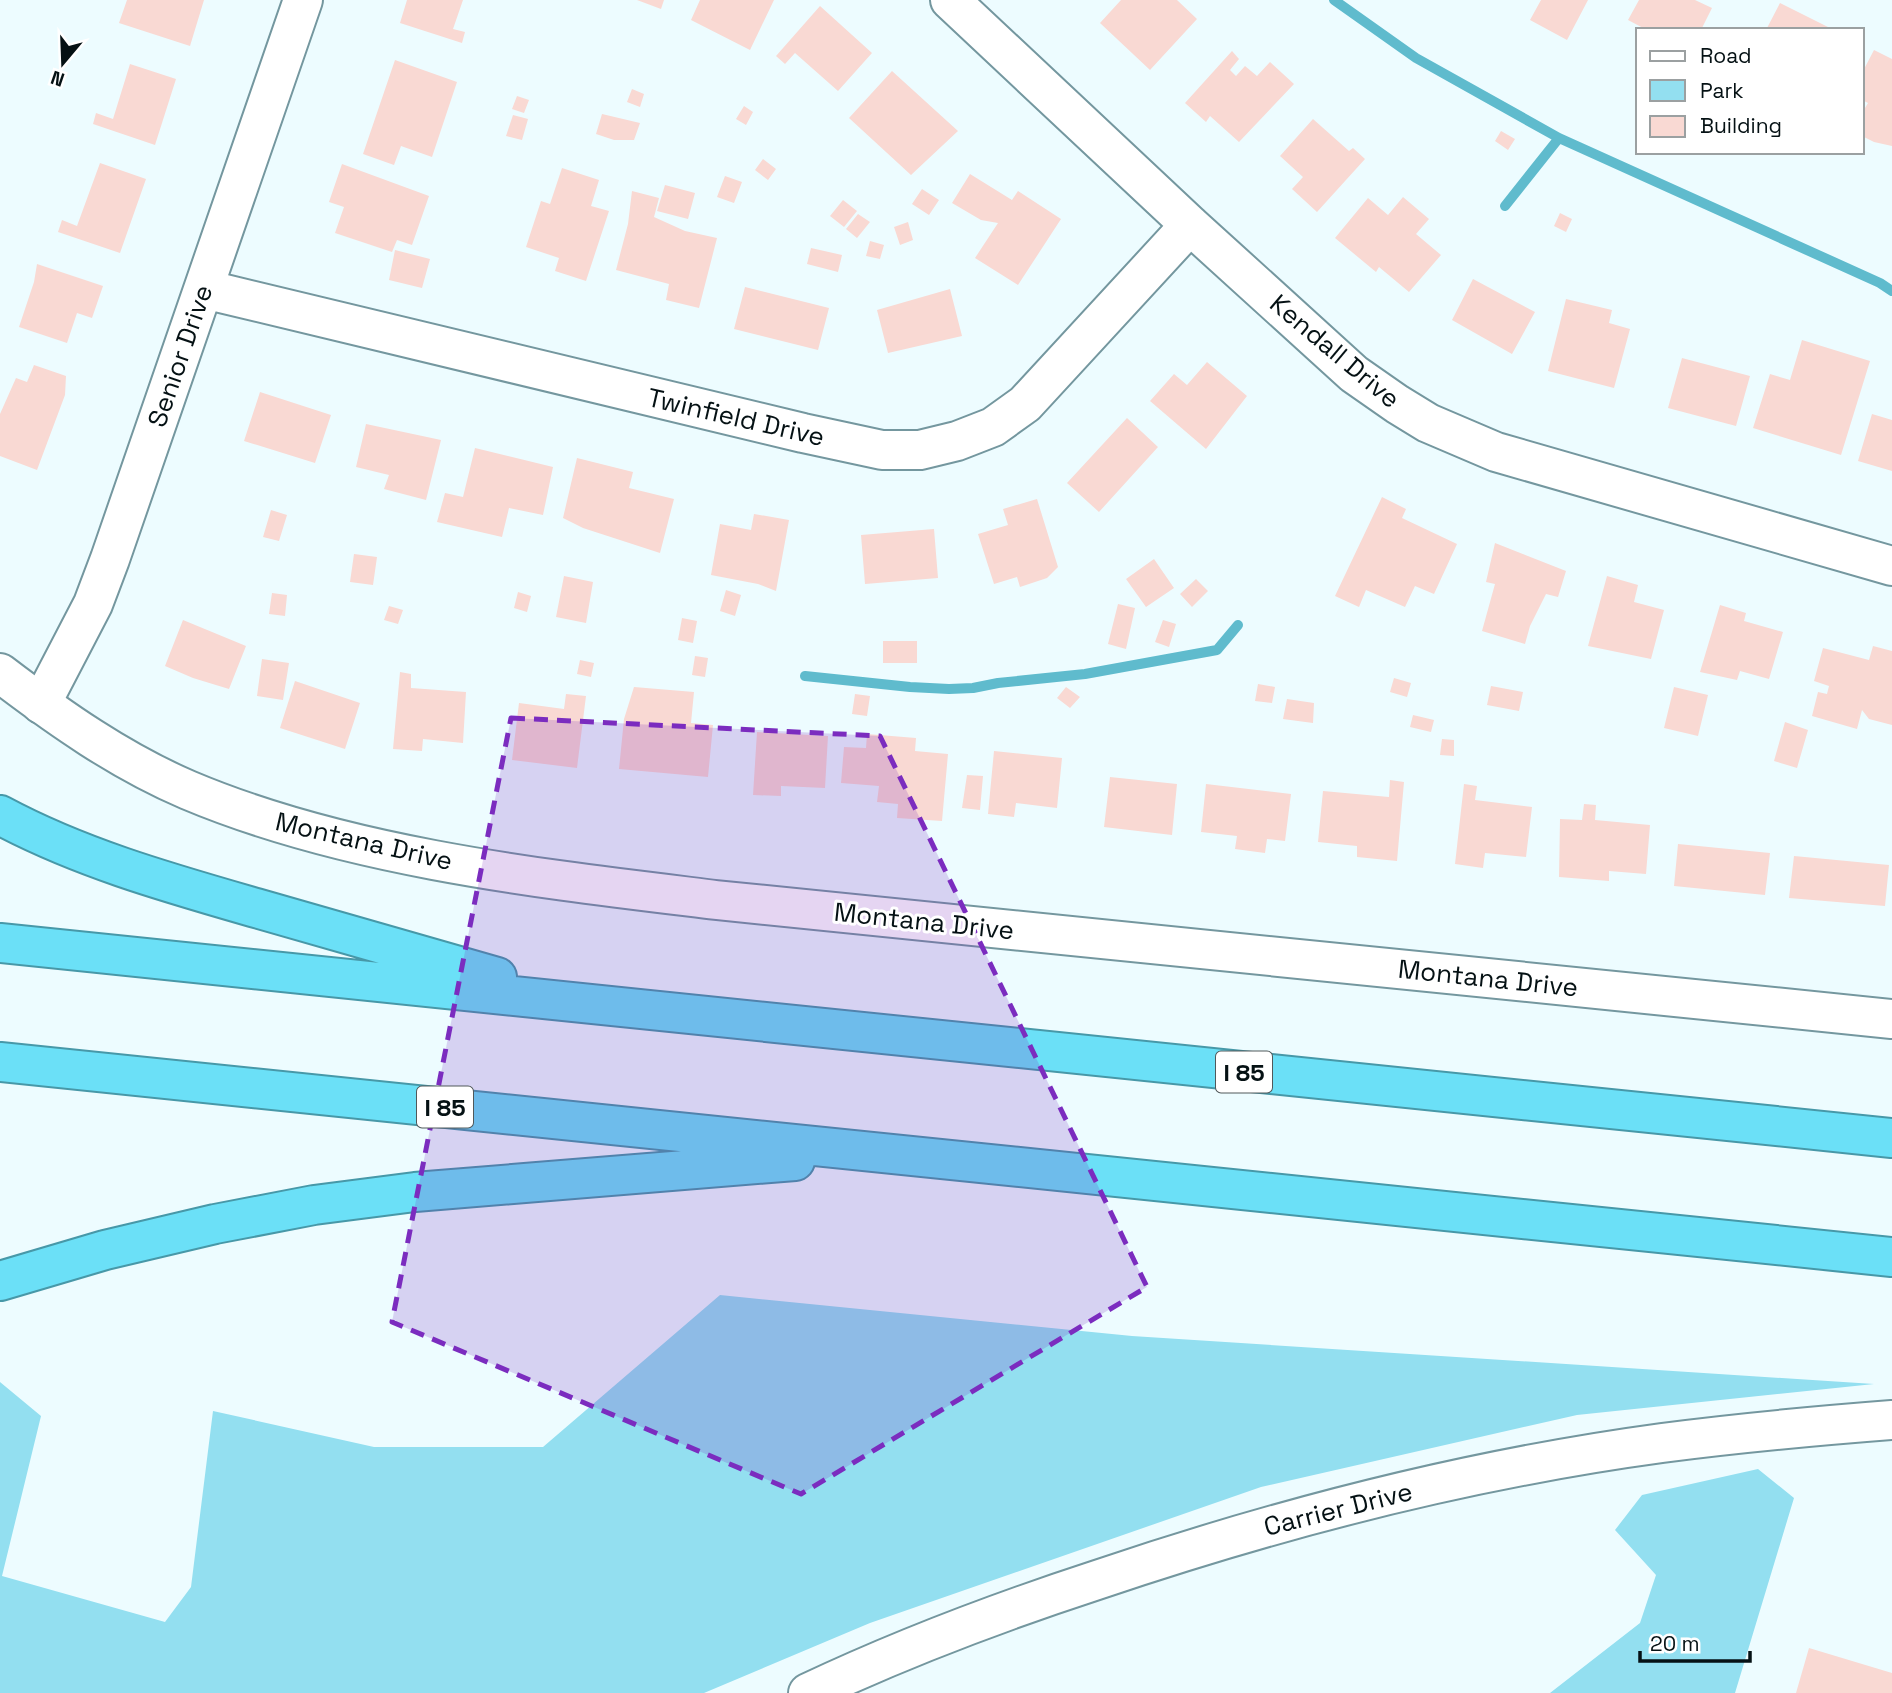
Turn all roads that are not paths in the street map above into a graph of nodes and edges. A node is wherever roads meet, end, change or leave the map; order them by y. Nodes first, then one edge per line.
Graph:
1 (303, 0) edge
2 (950, 0) edge
3 (1190, 225) junction
4 (204, 289) junction
5 (1892, 566) edge
6 (0, 673) edge
7 (41, 704) junction
8 (0, 815) edge
9 (0, 943) edge
10 (597, 1005) junction
11 (1892, 1019) edge
12 (0, 1062) edge
13 (1892, 1138) edge
14 (891, 1153) junction
15 (1892, 1257) edge
16 (0, 1281) edge
17 (1892, 1420) edge
18 (808, 1693) edge

1 - 4 street, Senior Drive
2 - 3 street, Kendall Drive
3 - 4 street, Twinfield Drive
3 - 5 street, Kendall Drive
4 - 7 street, Senior Drive
6 - 7 street, Montana Drive
7 - 11 street, Montana Drive
8 - 10 highway
9 - 10 highway, I 85
10 - 13 highway, I 85
12 - 14 highway, I 85
14 - 15 highway, I 85
14 - 16 highway
17 - 18 street, Carrier Drive

